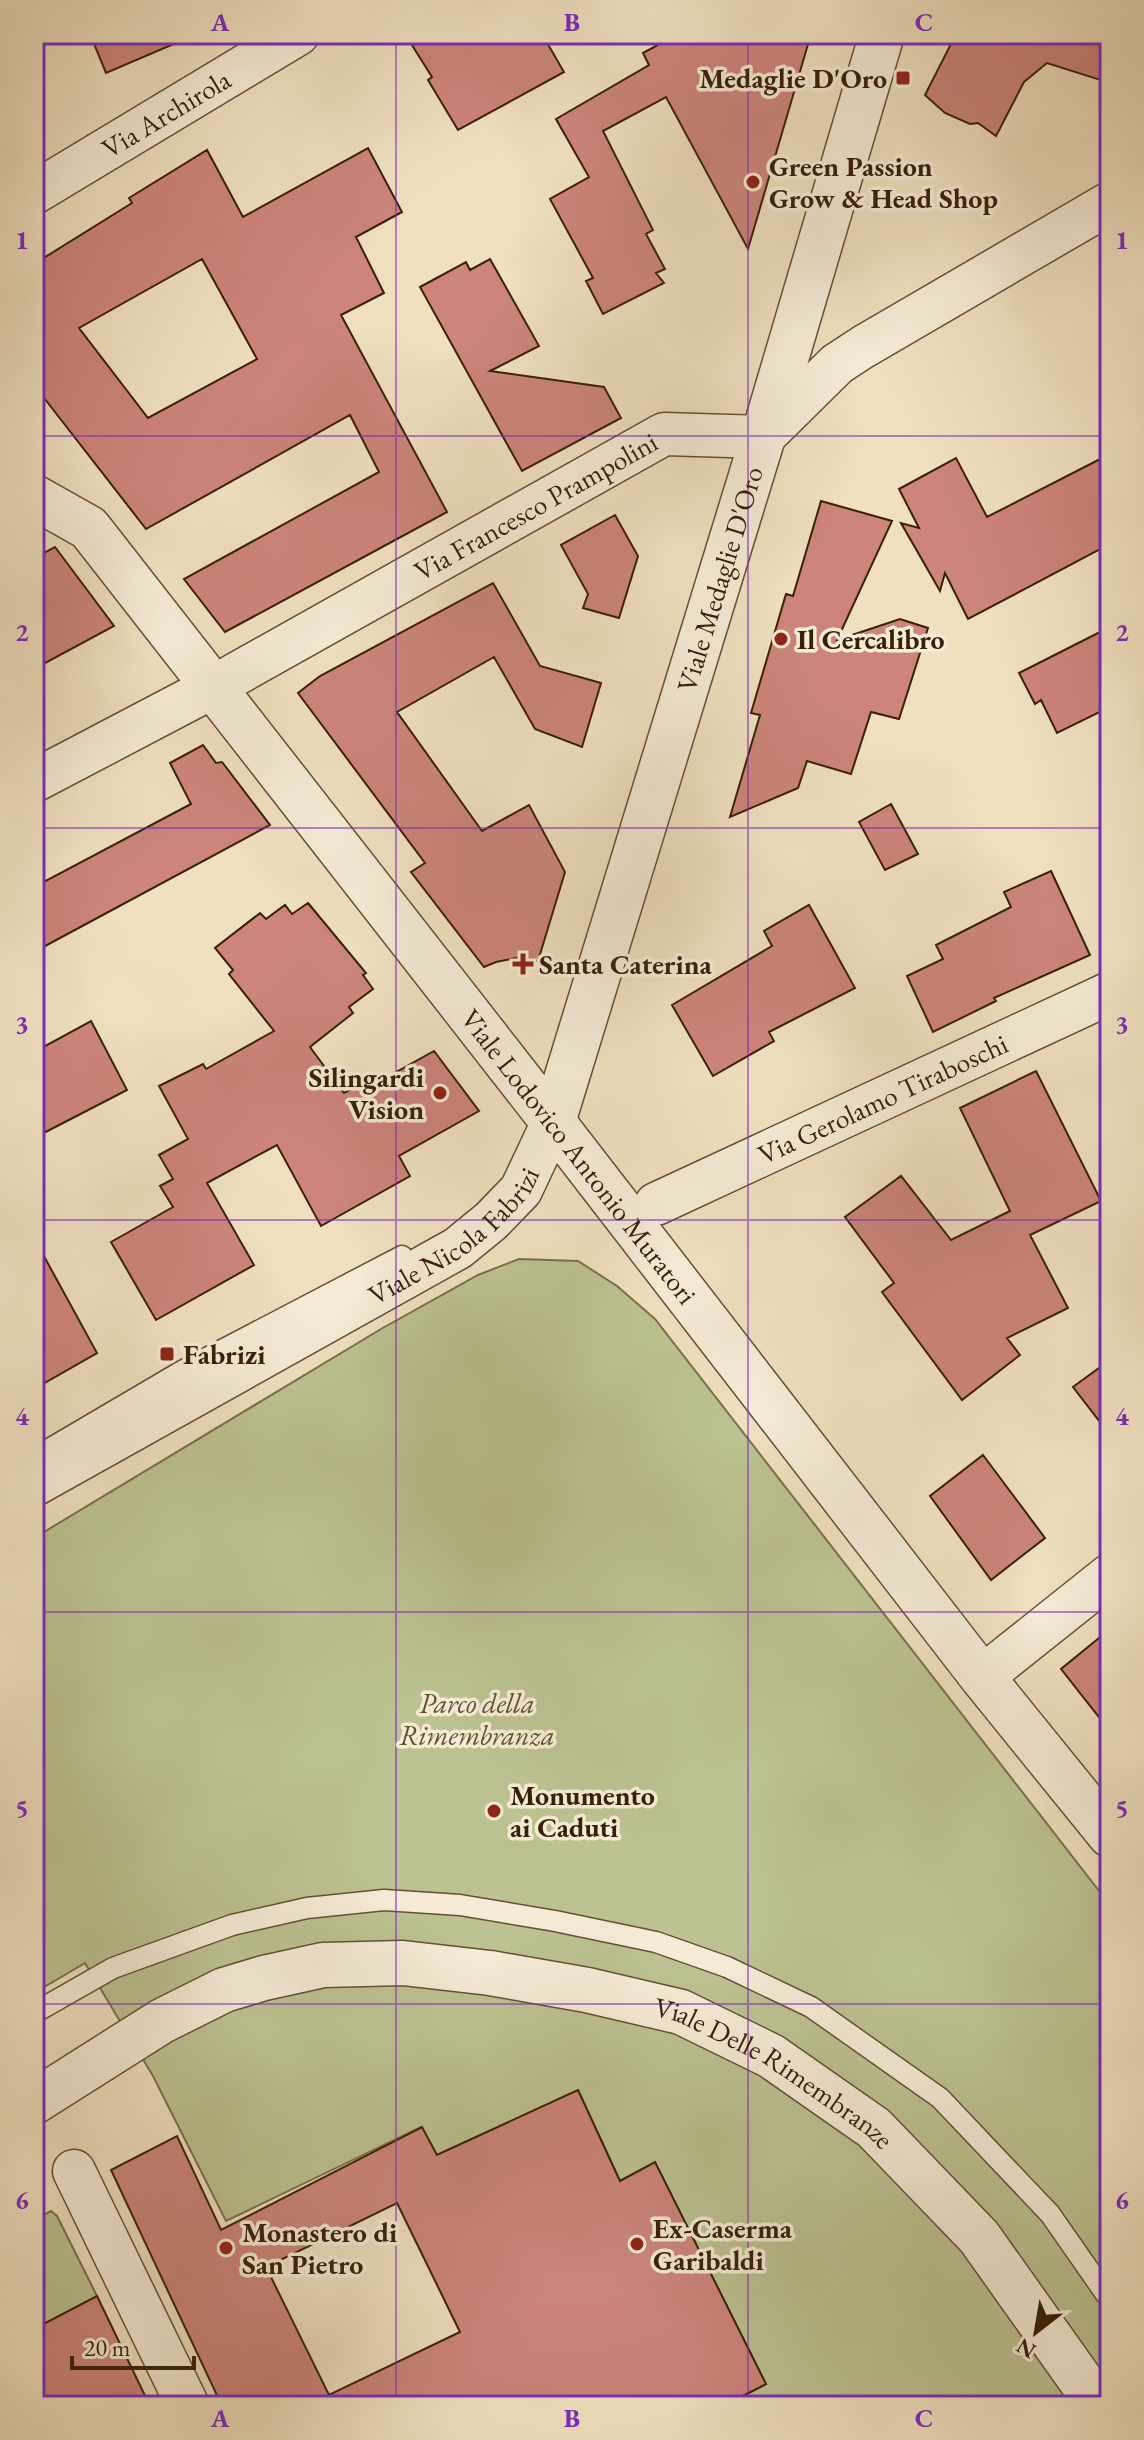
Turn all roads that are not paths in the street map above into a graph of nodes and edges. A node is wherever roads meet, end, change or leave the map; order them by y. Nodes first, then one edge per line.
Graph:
1 (298, 34) edge
2 (882, 34) edge
3 (34, 193) edge
4 (1110, 203) edge
5 (763, 437) junction
6 (34, 497) edge
7 (213, 687) junction
8 (34, 781) edge
9 (1110, 993) edge
10 (553, 1122) junction
11 (485, 1199) dead end
12 (656, 1204) dead end
13 (421, 1245) dead end
14 (34, 1458) edge
15 (34, 1485) edge
16 (1110, 1575) edge
17 (982, 1677) junction
18 (1110, 1835) edge
19 (34, 2013) edge
20 (34, 2102) edge
21 (74, 2171) dead end
22 (1110, 2300) edge
23 (188, 2406) edge
24 (1099, 2406) edge

1 - 3 street, Via Archirola
2 - 5 street, Viale Medaglie D'Oro
4 - 5 street
5 - 7 street, Via Francesco Prampolini
5 - 10 street, Viale Medaglie D'Oro
6 - 7 street, Viale Lodovico Antonio Muratori
7 - 8 street, Via Francesco Prampolini
7 - 10 street, Viale Lodovico Antonio Muratori
9 - 12 street, Via Gerolamo Tiraboschi
10 - 11 lane, Viale Nicola Fabrizi
10 - 15 street, Viale Nicola Fabrizi
10 - 17 street, Viale Lodovico Antonio Muratori
13 - 14 lane, Viale Nicola Fabrizi
16 - 17 street
17 - 18 street, Viale Lodovico Antonio Muratori
19 - 22 lane
20 - 24 street, Viale Delle Rimembranze
21 - 23 street

